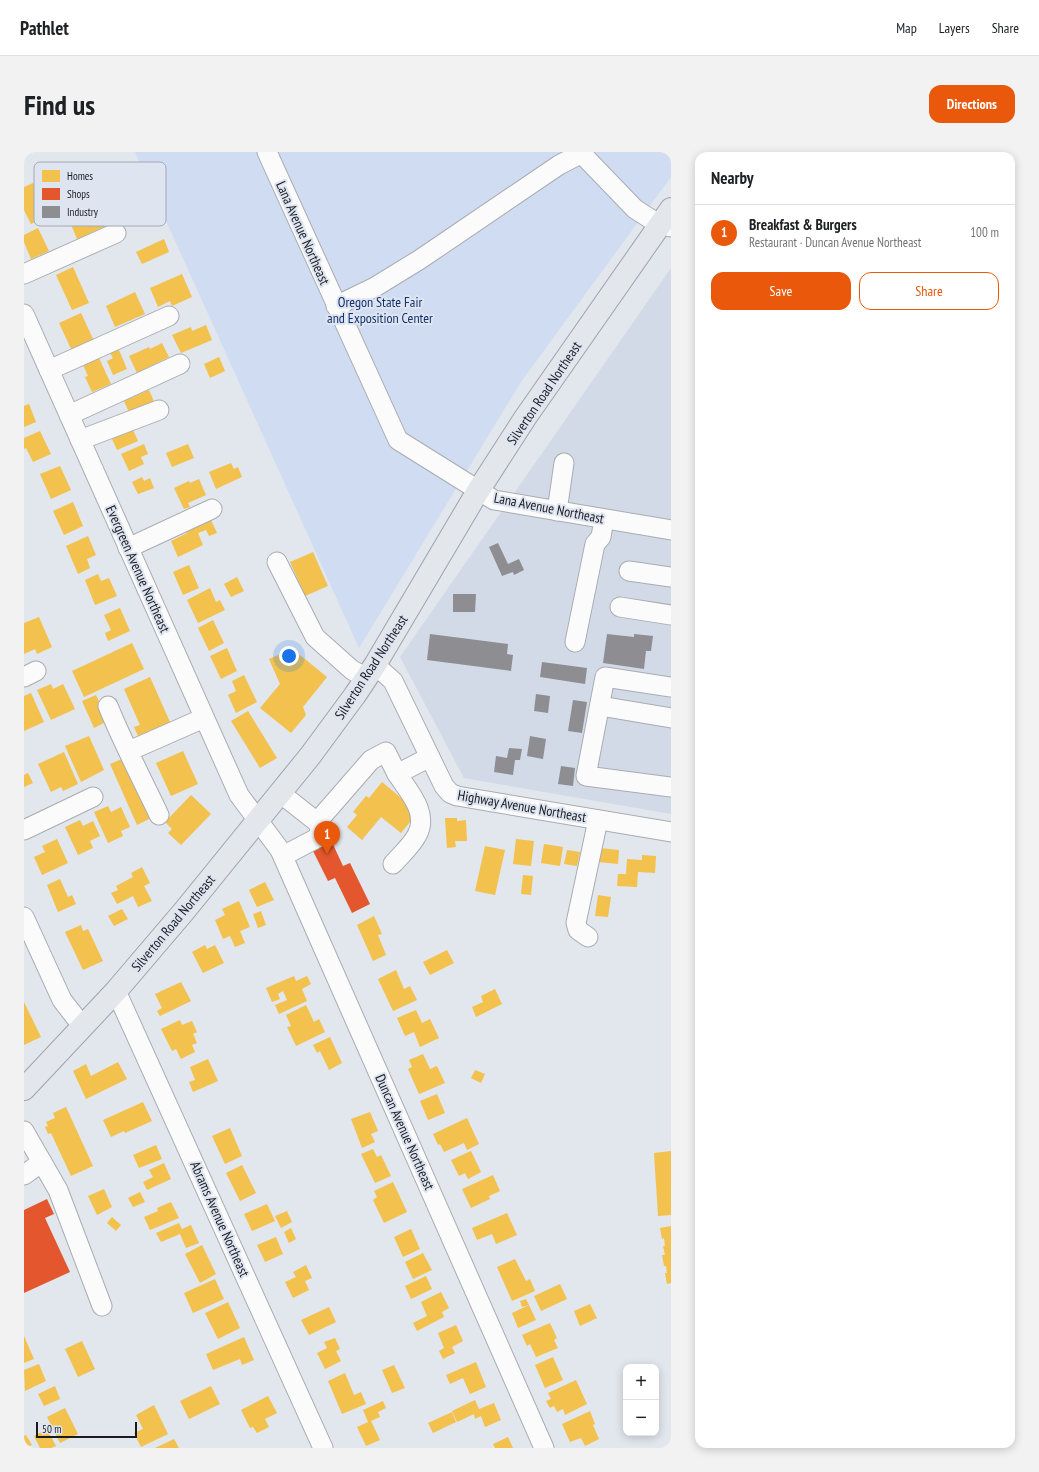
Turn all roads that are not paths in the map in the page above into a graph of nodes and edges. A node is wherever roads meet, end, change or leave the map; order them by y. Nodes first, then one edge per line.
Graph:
1 (267, 152) edge
2 (582, 152) edge
3 (667, 220) edge
4 (116, 233) dead end
5 (24, 274) edge
6 (336, 306) junction
7 (24, 314) edge
8 (169, 316) dead end
9 (180, 364) dead end
10 (49, 370) junction
11 (159, 410) dead end
12 (69, 415) junction
13 (80, 440) junction
14 (564, 463) dead end
15 (478, 491) junction
16 (212, 509) dead end
17 (557, 511) junction
18 (604, 519) junction
19 (671, 530) edge
20 (128, 548) junction
21 (277, 562) dead end
22 (629, 571) dead end
23 (671, 578) edge
24 (620, 607) dead end
25 (671, 615) edge
26 (575, 642) dead end
27 (371, 672) junction
28 (671, 687) edge
29 (108, 706) dead end
30 (600, 706) junction
31 (204, 718) junction
32 (671, 718) edge
33 (129, 751) junction
34 (430, 758) junction
35 (397, 774) junction
36 (671, 787) edge
37 (280, 793) junction
38 (93, 797) dead end
39 (159, 815) dead end
40 (258, 820) junction
41 (598, 820) junction
42 (317, 822) junction
43 (24, 830) edge
44 (671, 832) edge
45 (282, 856) junction
46 (393, 864) dead end
47 (24, 917) edge
48 (588, 937) dead end
49 (116, 991) junction
50 (83, 1027) junction
51 (24, 1089) edge
52 (24, 1132) edge
53 (42, 1162) junction
54 (24, 1175) edge
55 (102, 1306) dead end
56 (323, 1448) edge
57 (544, 1448) edge

1 - 6 street, Lana Avenue Northeast
2 - 3 street
2 - 6 street
3 - 15 main road, Silverton Road Northeast
4 - 5 street
6 - 15 street, Lana Avenue Northeast
7 - 10 street, Evergreen Avenue Northeast
8 - 10 street
9 - 12 street
10 - 12 street, Evergreen Avenue Northeast
11 - 13 street
12 - 13 street, Evergreen Avenue Northeast
13 - 20 street, Evergreen Avenue Northeast
14 - 17 street
15 - 17 street, Lana Avenue Northeast
15 - 27 main road, Silverton Road Northeast
16 - 20 street
17 - 18 street, Lana Avenue Northeast
18 - 19 street, Lana Avenue Northeast
18 - 26 street
20 - 31 street, Evergreen Avenue Northeast
21 - 27 street, Highway Avenue Northeast
22 - 23 street
24 - 25 street
27 - 34 street, Highway Avenue Northeast
27 - 37 main road, Silverton Road Northeast
28 - 30 street
29 - 33 street
30 - 32 street
30 - 36 street
31 - 33 street
31 - 40 street, Evergreen Avenue Northeast
33 - 39 street
34 - 35 street
34 - 41 street, Highway Avenue Northeast
35 - 42 street
35 - 46 street
37 - 40 main road, Silverton Road Northeast
37 - 42 street
38 - 43 street
40 - 45 street, Duncan Avenue Northeast
40 - 49 main road, Silverton Road Northeast
41 - 44 street, Highway Avenue Northeast
41 - 48 street
42 - 45 street
45 - 57 street, Duncan Avenue Northeast
47 - 50 street
49 - 50 main road, Silverton Road Northeast
49 - 56 street, Abrams Avenue Northeast
50 - 51 main road, Silverton Road Northeast
52 - 53 street
53 - 54 street
53 - 55 street

